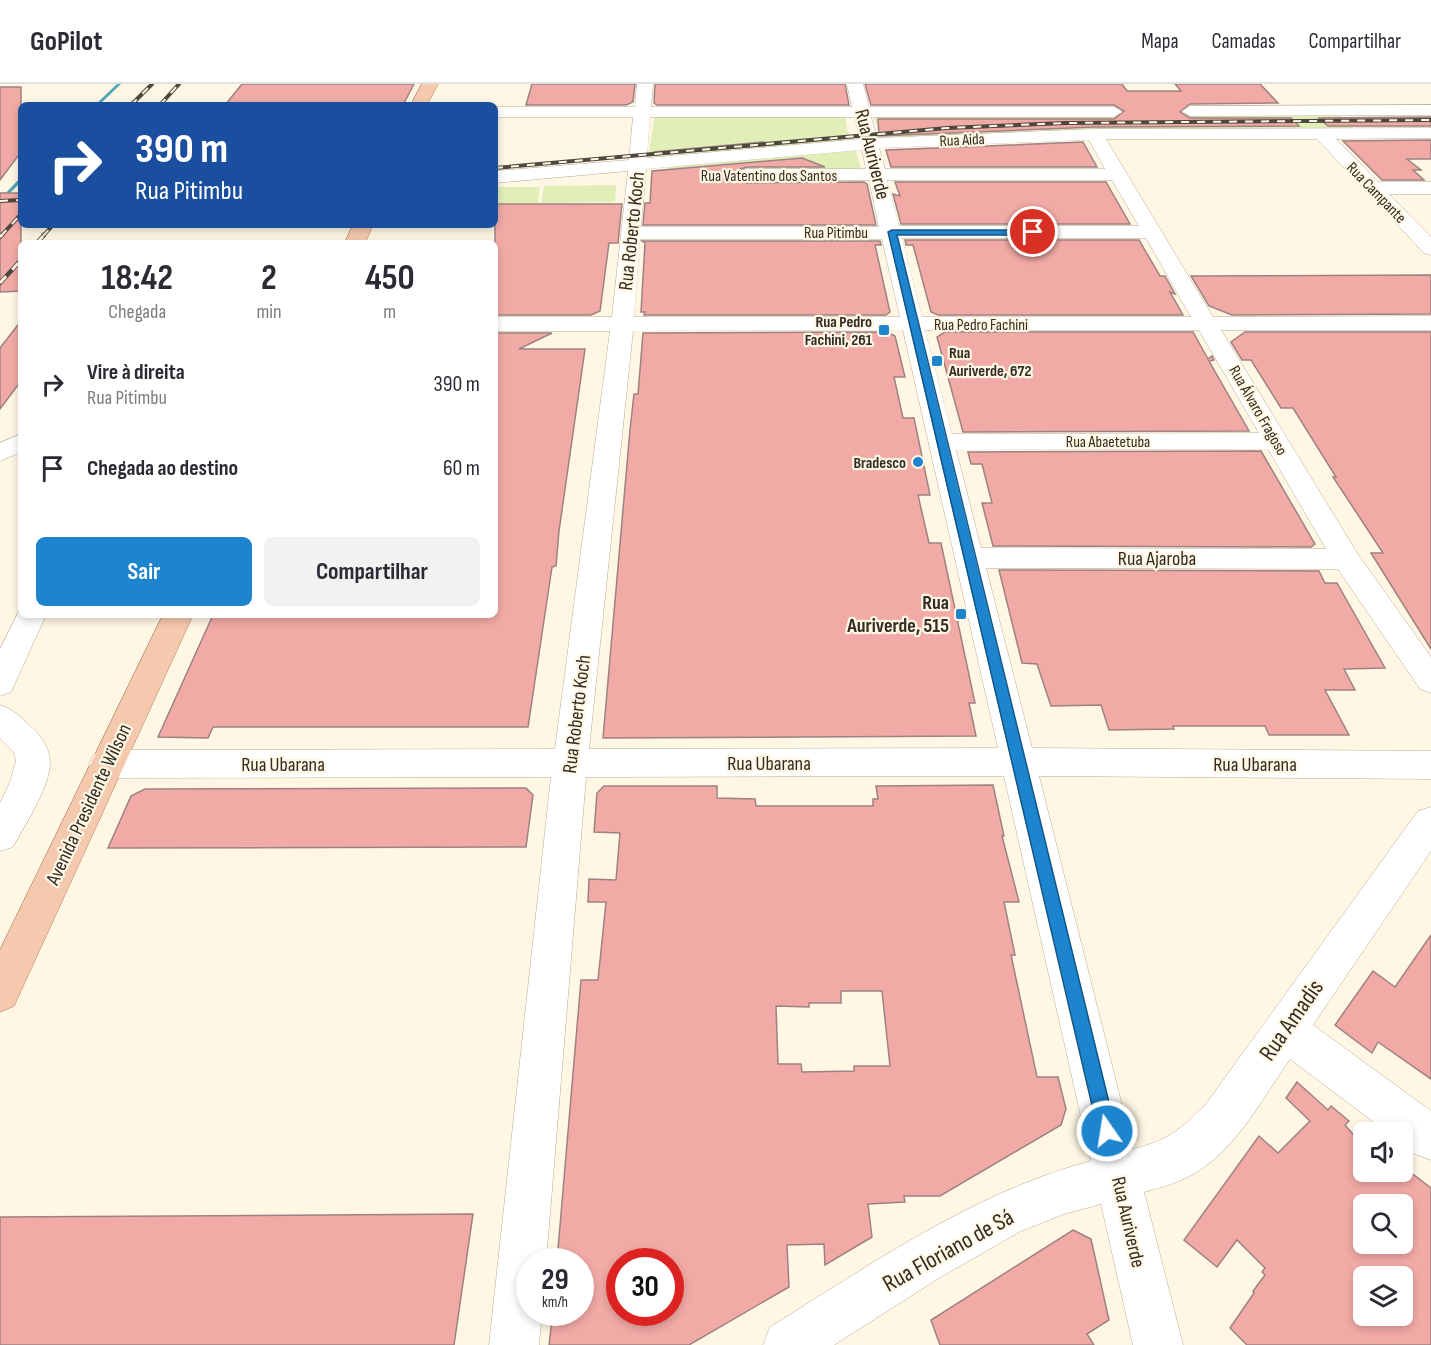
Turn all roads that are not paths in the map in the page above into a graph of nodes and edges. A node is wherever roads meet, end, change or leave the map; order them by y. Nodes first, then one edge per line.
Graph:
1 (430, 84) edge
2 (645, 84) edge
3 (855, 84) edge
4 (1069, 93) dead end
5 (1287, 97) dead end
6 (421, 102) edge
7 (1431, 110) edge
8 (862, 111) junction
9 (1132, 111) dead end
10 (1168, 111) dead end
11 (1300, 111) junction
12 (498, 112) edge
13 (642, 112) junction
14 (1080, 112) junction
15 (1431, 133) edge
16 (1094, 134) junction
17 (1322, 134) junction
18 (870, 144) junction
19 (637, 170) junction
20 (1117, 174) junction
21 (878, 175) junction
22 (498, 177) edge
23 (1374, 188) junction
24 (1431, 188) edge
25 (892, 232) junction
26 (1151, 232) junction
27 (630, 233) junction
28 (1431, 249) edge
29 (912, 323) junction
30 (1206, 323) junction
31 (1431, 323) edge
32 (498, 324) edge
33 (622, 325) junction
34 (1276, 441) junction
35 (940, 442) junction
36 (18, 444) edge
37 (0, 453) edge
38 (969, 558) junction
39 (1346, 559) junction
40 (30, 618) edge
41 (177, 618) edge
42 (1431, 681) edge
43 (0, 684) edge
44 (0, 718) edge
45 (1020, 762) junction
46 (570, 763) junction
47 (106, 764) junction
48 (1424, 772) edge
49 (1431, 822) edge
50 (0, 836) edge
51 (0, 993) edge
52 (1284, 1029) junction
53 (1431, 1138) edge
54 (1118, 1178) junction
55 (514, 1345) edge
56 (788, 1345) edge
57 (1158, 1345) edge

1 - 6 main road
2 - 13 street, Rua Roberto Koch
3 - 8 street, Rua Auriverde
4 - 14 street
5 - 11 street
7 - 11 street
8 - 13 street, Rua Aida
8 - 14 street, Rua Aida
8 - 18 street, Rua Auriverde
9 - 14 street, Rua Aida
10 - 11 street
12 - 13 street, Rua Aida
13 - 19 street, Rua Roberto Koch
15 - 17 street, Rua Aida
16 - 17 street, Rua Aida
16 - 18 street, Rua Aida
16 - 20 street, Rua Álvaro Fragoso
17 - 23 street, Rua Campante
18 - 19 street, Rua Aida
18 - 21 street, Rua Auriverde
19 - 21 street, Rua Vatentino dos Santos
19 - 22 street
19 - 27 street, Rua Roberto Koch
20 - 21 street, Rua Vatentino dos Santos
20 - 26 street, Rua Álvaro Fragoso
21 - 25 street, Rua Auriverde
23 - 24 street
23 - 28 street, Rua Campante
25 - 26 street, Rua Pitimbu
25 - 27 street, Rua Pitimbu
25 - 29 street, Rua Auriverde
26 - 30 street, Rua Álvaro Fragoso
27 - 33 street, Rua Roberto Koch
29 - 30 street, Rua Pedro Fachini
29 - 33 street, Rua Pedro Fachini
29 - 35 street, Rua Auriverde
30 - 31 street, Rua Pedro Fachini
30 - 34 street, Rua Álvaro Fragoso
32 - 33 street, Rua Pedro Fachini
33 - 46 street, Rua Roberto Koch
34 - 35 street, Rua Abaetetuba
34 - 39 street, Rua Álvaro Fragoso
35 - 38 street, Rua Auriverde
36 - 37 street
38 - 39 street, Rua Ajaroba
38 - 45 street, Rua Auriverde
39 - 42 street, Rua Álvaro Fragoso
40 - 43 street
41 - 47 main road, Avenida Presidente Wilson
44 - 50 street
45 - 46 street, Rua Ubarana
45 - 48 street, Rua Ubarana
45 - 54 street, Rua Auriverde
46 - 47 street, Rua Ubarana
46 - 55 street, Rua Roberto Koch
47 - 51 main road, Avenida Presidente Wilson
49 - 52 street, Rua Amadis
52 - 53 street
52 - 54 street, Rua Amadis
54 - 56 street, Rua Floriano de Sá
54 - 57 street, Rua Auriverde

